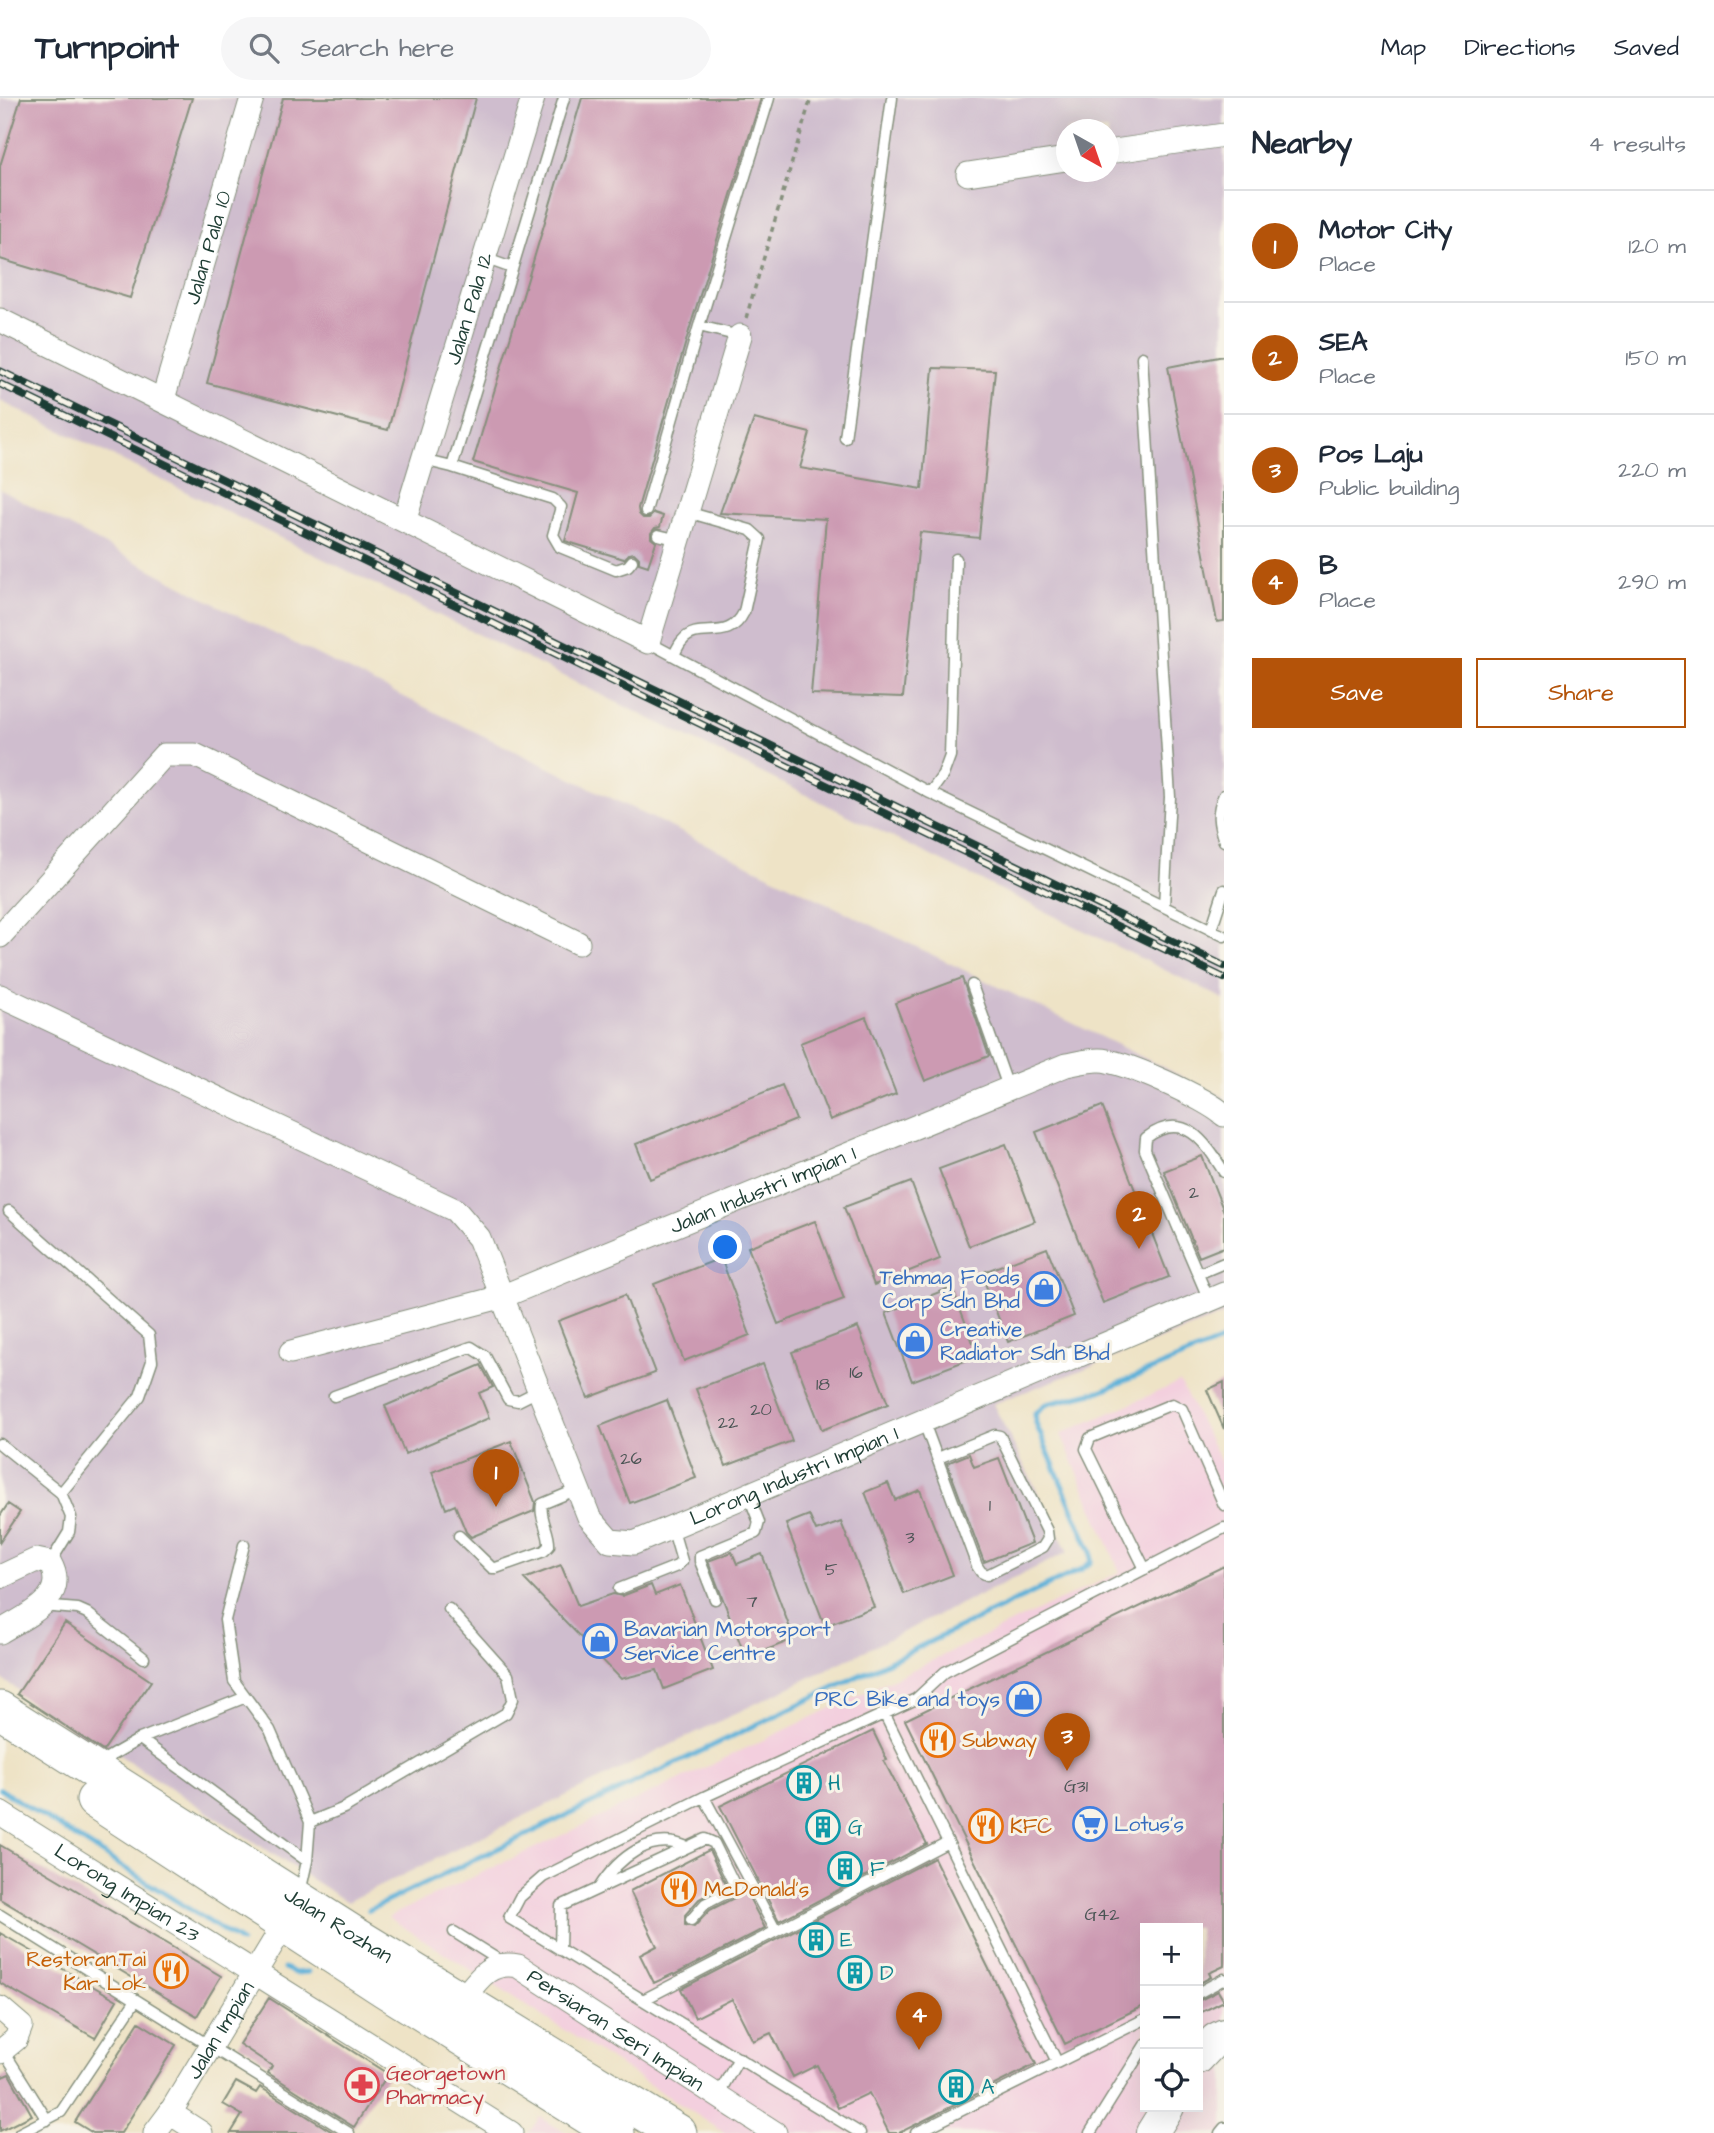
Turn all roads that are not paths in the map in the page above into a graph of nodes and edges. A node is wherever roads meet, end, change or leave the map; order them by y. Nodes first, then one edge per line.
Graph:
1 (252, 98) edge
2 (533, 98) edge
3 (564, 98) edge
4 (769, 98) edge
5 (892, 98) edge
6 (1224, 135) edge
7 (1119, 150) edge
8 (1056, 161) edge
9 (968, 174) dead end
10 (484, 258) junction
11 (512, 268) junction
12 (0, 320) edge
13 (699, 326) junction
14 (740, 337) joint
15 (1142, 357) dead end
16 (163, 399) junction
17 (845, 438) dead end
18 (423, 460) junction
19 (452, 467) junction
20 (646, 511) dead end
21 (687, 512) junction
22 (405, 519) junction
23 (956, 559) dead end
24 (632, 561) dead end
25 (648, 642) junction
26 (674, 655) junction
27 (930, 793) junction
28 (1224, 795) edge
29 (1224, 841) edge
30 (1224, 890) edge
31 (1164, 906) junction
32 (1211, 930) junction
33 (0, 936) edge
34 (1224, 936) edge
35 (578, 943) dead end
36 (972, 985) dead end
37 (0, 996) edge
38 (1008, 1087) junction
39 (1224, 1115) edge
40 (1224, 1172) edge
41 (9, 1212) dead end
42 (1224, 1264) edge
43 (1198, 1274) junction
44 (501, 1297) junction
45 (1216, 1297) edge
46 (291, 1352) dead end
47 (538, 1391) junction
48 (334, 1396) dead end
49 (923, 1420) junction
50 (0, 1444) edge
51 (937, 1458) junction
52 (578, 1489) junction
53 (61, 1493) junction
54 (748, 1494) junction
55 (1224, 1505) edge
56 (672, 1527) junction
57 (1224, 1528) edge
58 (459, 1536) dead end
59 (244, 1545) dead end
60 (50, 1563) junction
61 (1145, 1569) junction
62 (0, 1577) edge
63 (619, 1589) dead end
64 (715, 1599) dead end
65 (41, 1606) junction
66 (449, 1609) dead end
67 (1, 1632) edge
68 (144, 1658) dead end
69 (246, 1697) junction
70 (0, 1710) edge
71 (884, 1713) junction
72 (0, 1739) edge
73 (140, 1739) junction
74 (90, 1767) junction
75 (704, 1797) junction
76 (0, 1813) edge
77 (310, 1822) junction
78 (948, 1842) junction
79 (687, 1847) junction
80 (307, 1861) junction
81 (599, 1888) junction
82 (292, 1912) junction
83 (0, 1915) edge
84 (691, 1920) dead end
85 (776, 1931) junction
86 (454, 1932) dead end
87 (560, 1950) junction
88 (503, 1963) junction
89 (255, 1973) junction
90 (1224, 1979) edge
91 (1203, 1990) edge
92 (136, 2000) junction
93 (462, 2000) junction
94 (643, 2000) junction
95 (0, 2008) edge
96 (1140, 2022) edge
97 (211, 2046) junction
98 (1142, 2049) edge
99 (2, 2051) edge
100 (739, 2059) junction
101 (1057, 2062) junction
102 (716, 2097) junction
103 (1165, 2112) edge
104 (170, 2113) junction
105 (47, 2120) junction
106 (1224, 2128) edge
107 (610, 2131) edge
108 (20, 2133) edge
109 (155, 2133) edge
110 (201, 2133) edge
111 (349, 2133) edge
112 (511, 2133) edge
113 (678, 2133) edge
114 (775, 2133) edge
115 (860, 2133) edge
116 (916, 2133) edge
117 (1090, 2133) edge
118 (1152, 2133) edge
119 (1220, 2133) edge

1 - 16 street, Jalan Pala 10
2 - 10 street, Jalan Pala 12
3 - 11 lane
4 - 13 lane
5 - 17 lane
6 - 7 street
8 - 9 street
10 - 11 lane
10 - 18 street, Jalan Pala 12
11 - 19 lane
12 - 16 street
13 - 14 lane
13 - 20 lane
14 - 21 street
15 - 31 lane
16 - 22 street
18 - 19 lane
18 - 22 street, Jalan Pala 12
19 - 24 lane
21 - 25 street
21 - 26 lane
22 - 25 street
23 - 27 lane
25 - 26 lane
26 - 27 lane
27 - 31 lane
28 - 29 lane
30 - 32 lane
31 - 32 lane
32 - 34 lane
33 - 35 street
36 - 38 lane
37 - 44 street, Lorong Industri Impian 1
38 - 39 street, Jalan Industri Impian 1
38 - 44 street, Jalan Industri Impian 1
40 - 43 lane
41 - 53 lane
42 - 43 lane
43 - 45 lane
44 - 46 street, Jalan Industri Impian 1
44 - 47 street, Lorong Industri Impian 1
45 - 49 street, Lorong Industri Impian 1
47 - 48 lane
47 - 52 street, Lorong Industri Impian 1
49 - 51 lane
49 - 54 street, Lorong Industri Impian 1
50 - 53 lane
51 - 51 lane
52 - 56 street, Lorong Industri Impian 1
52 - 58 lane
53 - 60 lane
54 - 56 street, Lorong Industri Impian 1
54 - 64 lane
55 - 61 lane
56 - 63 lane
57 - 61 lane
59 - 69 lane
60 - 62 street
60 - 65 street
61 - 71 lane
65 - 67 street
65 - 68 lane
66 - 77 lane
69 - 73 lane
69 - 77 lane
70 - 74 main road, Jalan Rozhan
71 - 75 lane
71 - 78 lane
72 - 82 main road, Jalan Rozhan
73 - 74 lane
73 - 80 lane
74 - 82 main road, Jalan Rozhan
75 - 85 lane
75 - 87 lane
76 - 89 street, Lorong Impian 23
77 - 80 lane
78 - 85 lane
78 - 101 lane
79 - 81 lane
79 - 81 lane
79 - 84 lane
80 - 82 lane
81 - 87 lane
82 - 89 street, Jalan Impian
82 - 93 main road, Jalan Rozhan
82 - 107 main road, Jalan Rozhan
83 - 92 lane
85 - 94 lane
86 - 88 lane, Persiaran Seri Impian
87 - 94 lane
88 - 93 street
88 - 102 street, Persiaran Seri Impian
89 - 97 street, Jalan Impian
89 - 112 street
90 - 91 lane
92 - 97 lane
92 - 105 lane
93 - 113 main road, Jalan Rozhan
94 - 100 lane
95 - 99 street
96 - 101 lane
97 - 104 street, Jalan Impian
97 - 111 lane
98 - 117 lane
99 - 105 lane
100 - 102 lane
100 - 115 lane
101 - 116 lane
102 - 114 street, Persiaran Seri Impian
103 - 118 street
104 - 109 street, Jalan Impian
104 - 110 street
105 - 108 lane
106 - 119 lane

